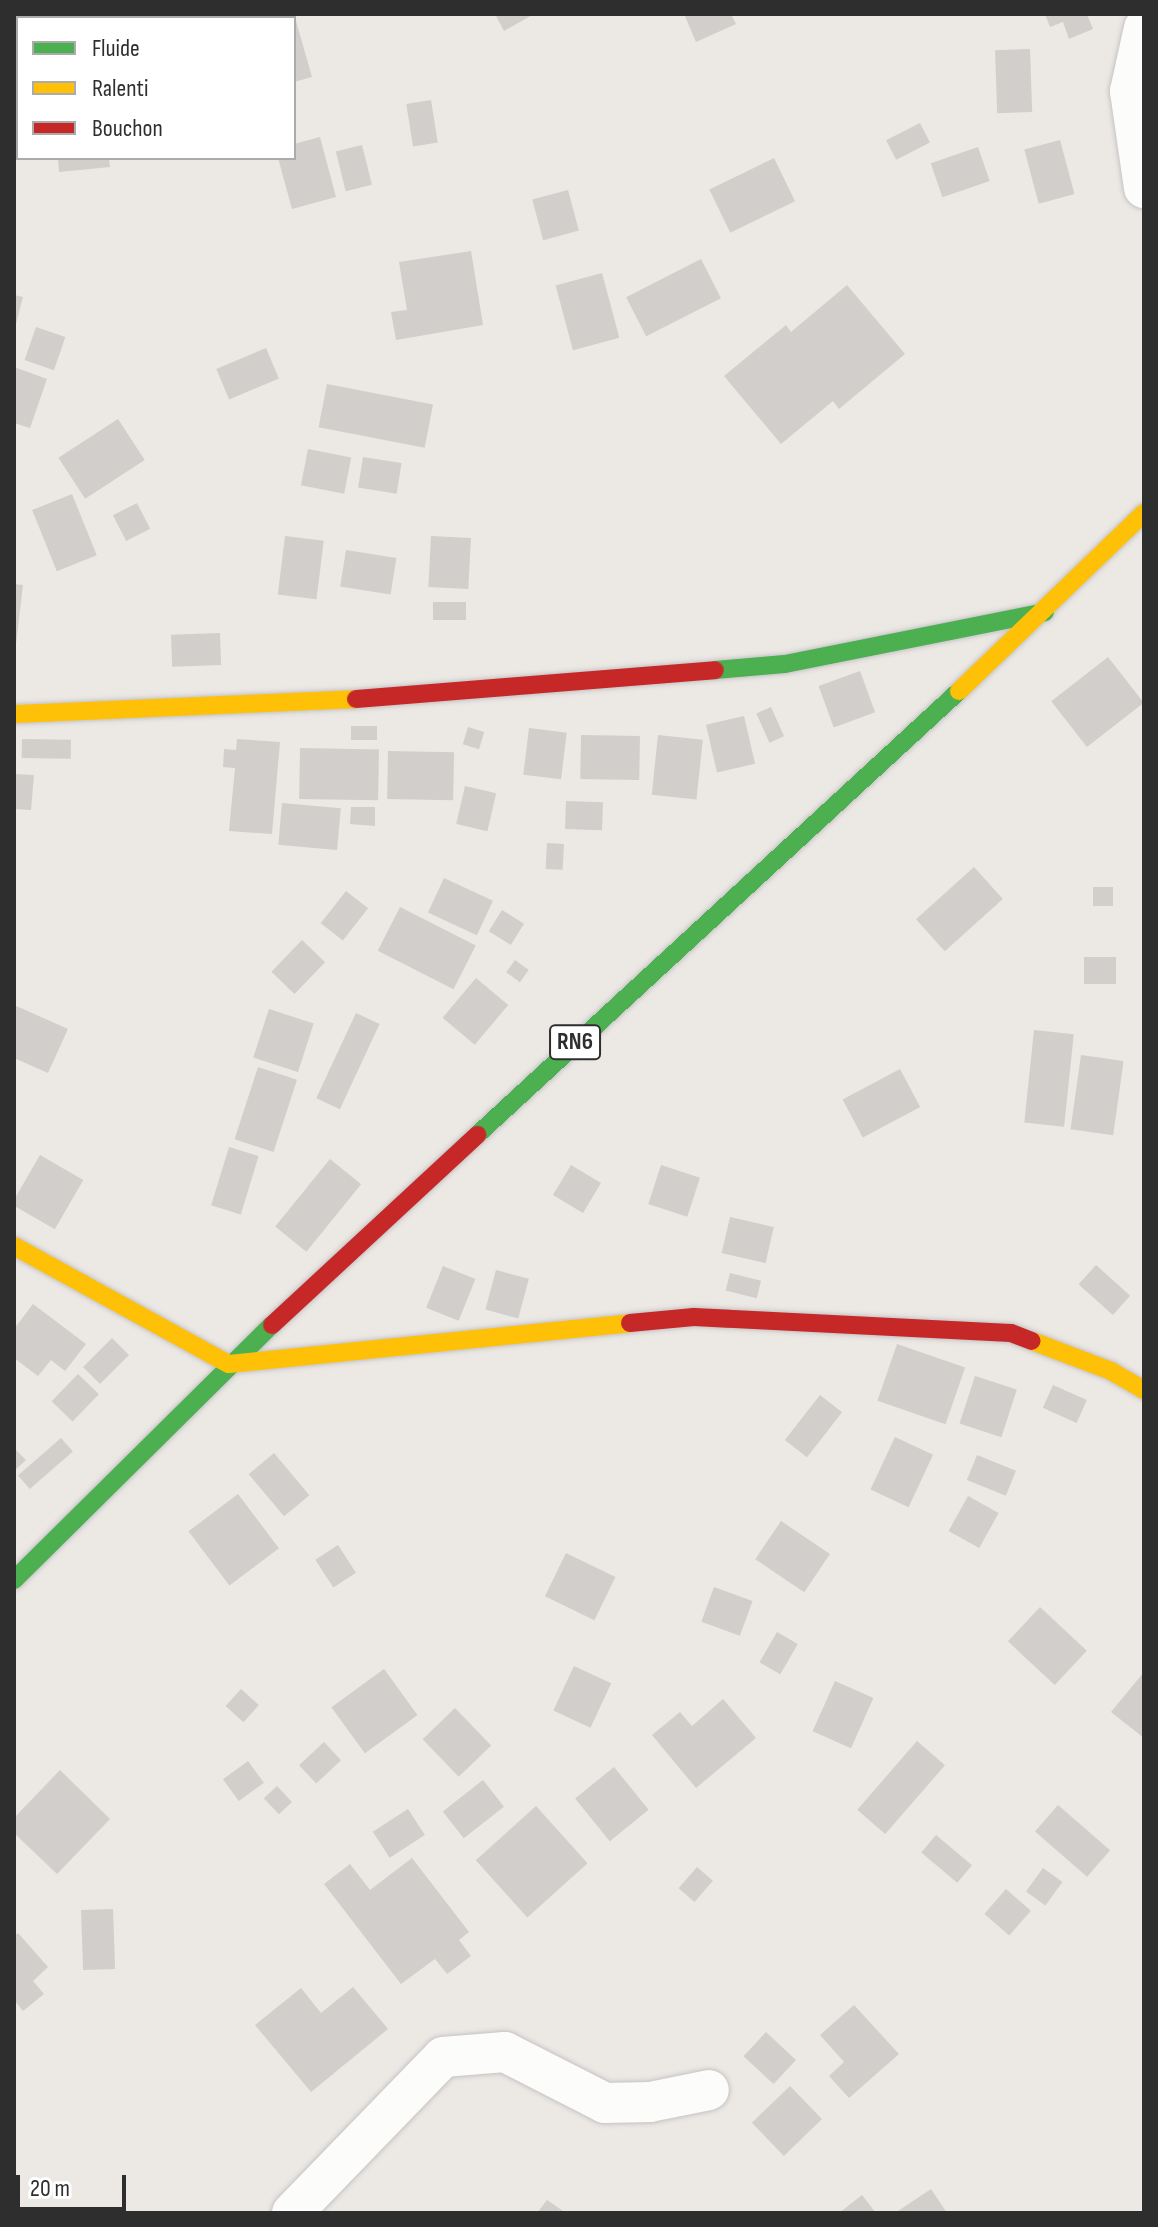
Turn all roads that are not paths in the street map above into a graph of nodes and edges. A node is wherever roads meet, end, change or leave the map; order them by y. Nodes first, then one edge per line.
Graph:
1 (1144, 28) edge
2 (1144, 188) edge
3 (1144, 513) edge
4 (1045, 612) junction
5 (14, 714) edge
6 (14, 1246) edge
7 (229, 1364) junction
8 (1144, 1390) edge
9 (14, 1580) edge
10 (709, 2090) dead end
11 (292, 2213) edge

1 - 2 street
3 - 4 main road, RN6
4 - 5 main road
4 - 7 main road, RN6
6 - 7 main road
7 - 8 main road
7 - 9 main road, RN6
10 - 11 street

